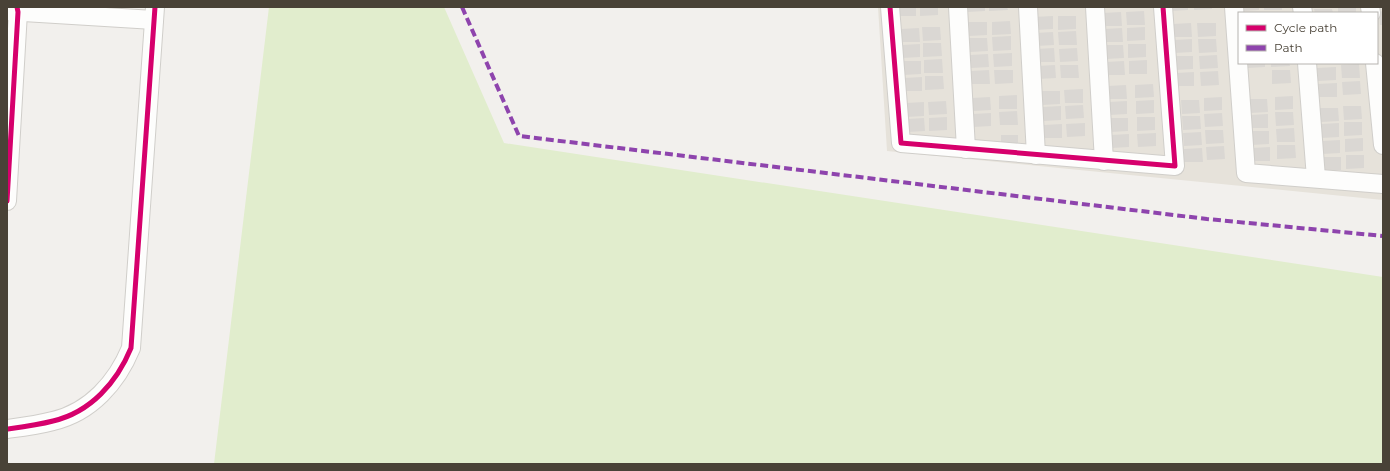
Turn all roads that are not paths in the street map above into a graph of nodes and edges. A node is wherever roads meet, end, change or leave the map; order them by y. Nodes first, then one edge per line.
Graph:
1 (890, 7) edge
2 (958, 7) edge
3 (1028, 7) edge
4 (1095, 7) edge
5 (1163, 7) edge
6 (1234, 7) edge
7 (14, 10) edge
8 (155, 13) edge
9 (1238, 62) edge
10 (1238, 64) edge
11 (1307, 64) edge
12 (1376, 64) edge
13 (1383, 145) edge
14 (966, 149) junction
15 (1036, 155) junction
16 (1104, 161) junction
17 (1316, 178) junction
18 (1383, 184) edge
19 (7, 201) edge
20 (7, 429) edge

1 - 14 street
2 - 14 street
3 - 15 street
4 - 16 street
5 - 16 street
6 - 9 street
7 - 8 street
7 - 19 street
8 - 20 street
10 - 17 street
11 - 17 street
12 - 13 street
14 - 15 street
15 - 16 street
17 - 18 street

